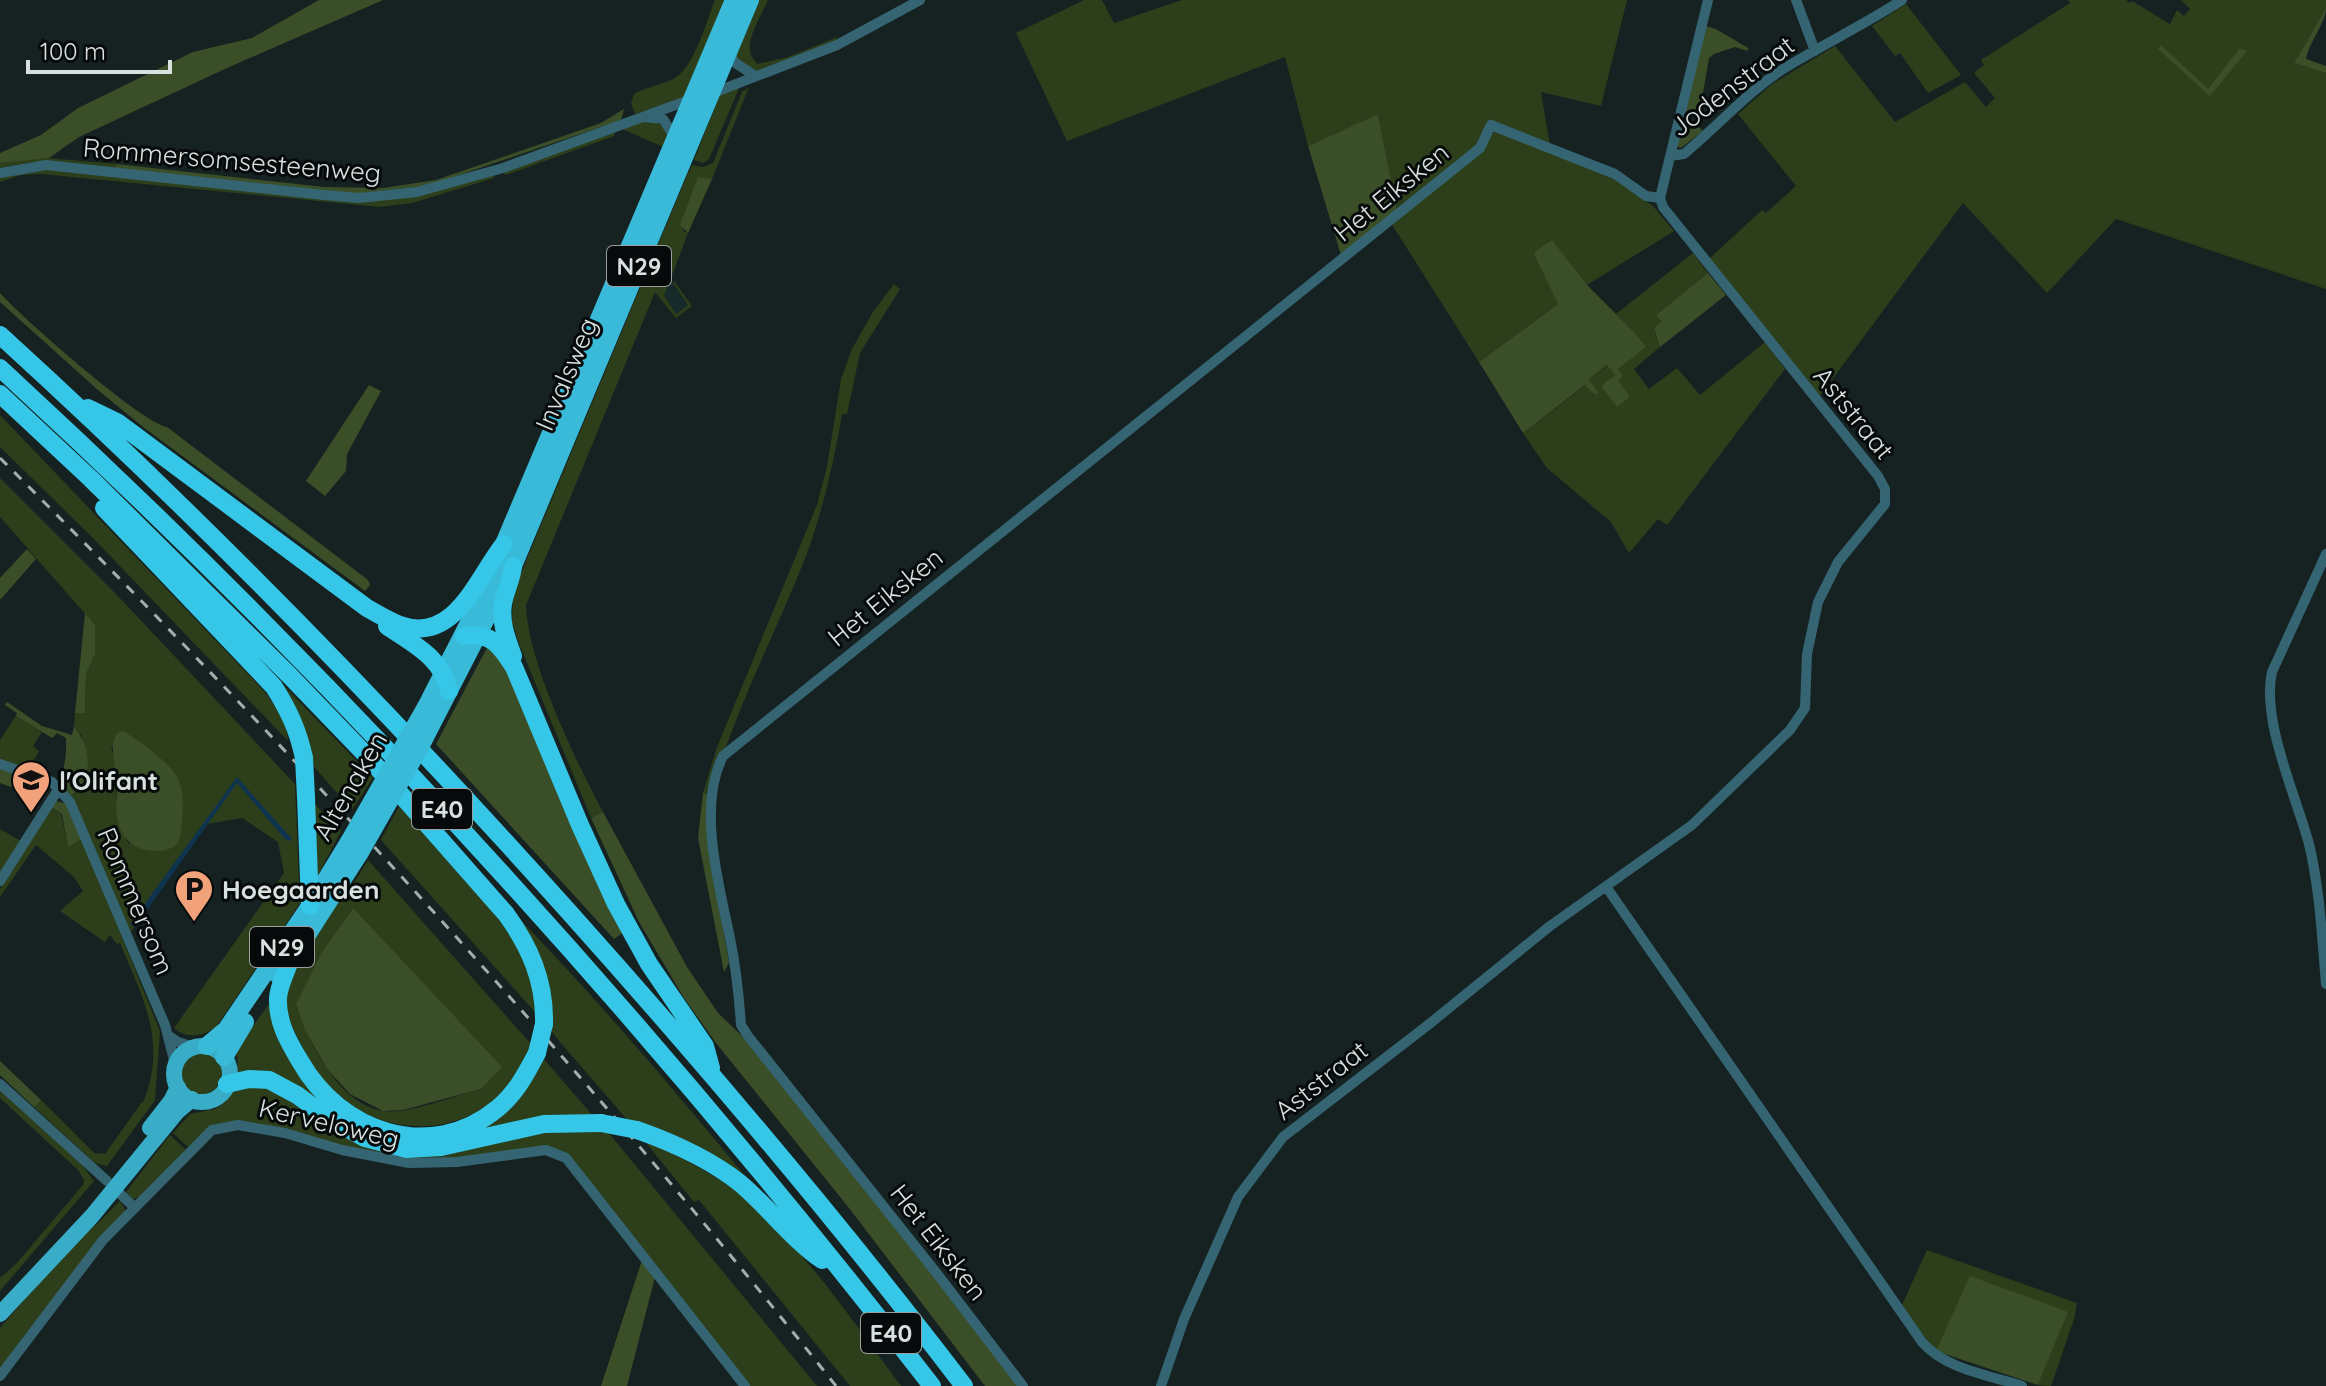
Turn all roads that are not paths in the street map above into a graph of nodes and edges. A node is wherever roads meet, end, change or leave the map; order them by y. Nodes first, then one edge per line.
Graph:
1 (734, 0) edge
2 (750, 0) edge
3 (920, 0) edge
4 (1708, 0) edge
5 (1796, 0) edge
6 (1902, 0) edge
7 (729, 50) junction
8 (1815, 51) junction
9 (755, 76) junction
10 (702, 96) junction
11 (641, 117) junction
12 (676, 140) junction
13 (1670, 156) junction
14 (0, 173) edge
15 (1660, 198) junction
16 (0, 335) edge
17 (0, 368) edge
18 (0, 394) edge
19 (72, 400) junction
20 (20, 414) junction
21 (504, 544) junction
22 (2326, 554) edge
23 (513, 566) junction
24 (367, 608) junction
25 (472, 635) junction
26 (514, 667) junction
27 (447, 682) junction
28 (431, 712) joint
29 (0, 764) edge
30 (59, 788) junction
31 (354, 848) junction
32 (0, 881) edge
33 (1607, 888) junction
34 (310, 906) junction
35 (289, 963) junction
36 (2326, 984) edge
37 (168, 1035) junction
38 (200, 1047) junction
39 (224, 1057) junction
40 (175, 1064) junction
41 (713, 1074) junction
42 (0, 1084) edge
43 (227, 1084) junction
44 (178, 1087) junction
45 (192, 1099) junction
46 (111, 1185) junction
47 (134, 1207) junction
48 (850, 1281) junction
49 (0, 1314) edge
50 (0, 1376) edge
51 (745, 1386) edge
52 (932, 1386) edge
53 (964, 1386) edge
54 (1023, 1386) edge
55 (1161, 1386) edge
56 (2022, 1386) edge

1 - 10 highway, Invalsweg / N29
2 - 7 highway, Invalsweg / N29
3 - 9 street, Rommersomsesteenweg
4 - 13 street
5 - 8 street
6 - 8 street, Jodenstraat
7 - 9 street
7 - 10 highway, Invalsweg / N29
8 - 13 street, Jodenstraat
9 - 10 street, Rommersomsesteenweg
10 - 11 street, Rommersomsesteenweg
10 - 12 highway, Invalsweg / N29
10 - 23 highway, Invalsweg / N29
11 - 12 street
11 - 14 street, Rommersomsesteenweg
12 - 21 highway, Invalsweg / N29
13 - 15 street
15 - 33 street, Aststraat
15 - 54 street, Het Eiksken
16 - 19 highway, E40
17 - 48 highway, E40
18 - 20 highway
19 - 24 highway
19 - 41 highway, E40
20 - 34 highway, bridge
20 - 35 highway, bridge
21 - 24 highway
21 - 25 highway, Invalsweg / N29
22 - 36 street
23 - 25 highway, Invalsweg / N29
23 - 26 highway
24 - 27 highway
25 - 26 highway
25 - 27 highway, Invalsweg / N29
26 - 41 highway
27 - 28 highway, Invalsweg / N29
28 - 31 highway, Altenaken / N29, bridge
29 - 30 street
30 - 32 street
30 - 37 street, Rommersom
31 - 34 highway, Altenaken / N29
31 - 35 highway, Altenaken / N29
33 - 55 street, Aststraat
33 - 56 street
34 - 38 highway, Altenaken / N29
35 - 39 highway, Altenaken / N29
37 - 38 street
37 - 40 street, Rommersom
38 - 39 main road
38 - 40 main road
39 - 43 main road
40 - 44 main road
41 - 53 highway, E40
42 - 46 street
43 - 45 main road
43 - 48 highway, bridge
44 - 45 main road
44 - 46 main road
45 - 46 main road
46 - 47 street
46 - 49 main road
47 - 50 street, Kerveloweg
47 - 51 street, Kerveloweg
48 - 52 highway, E40

